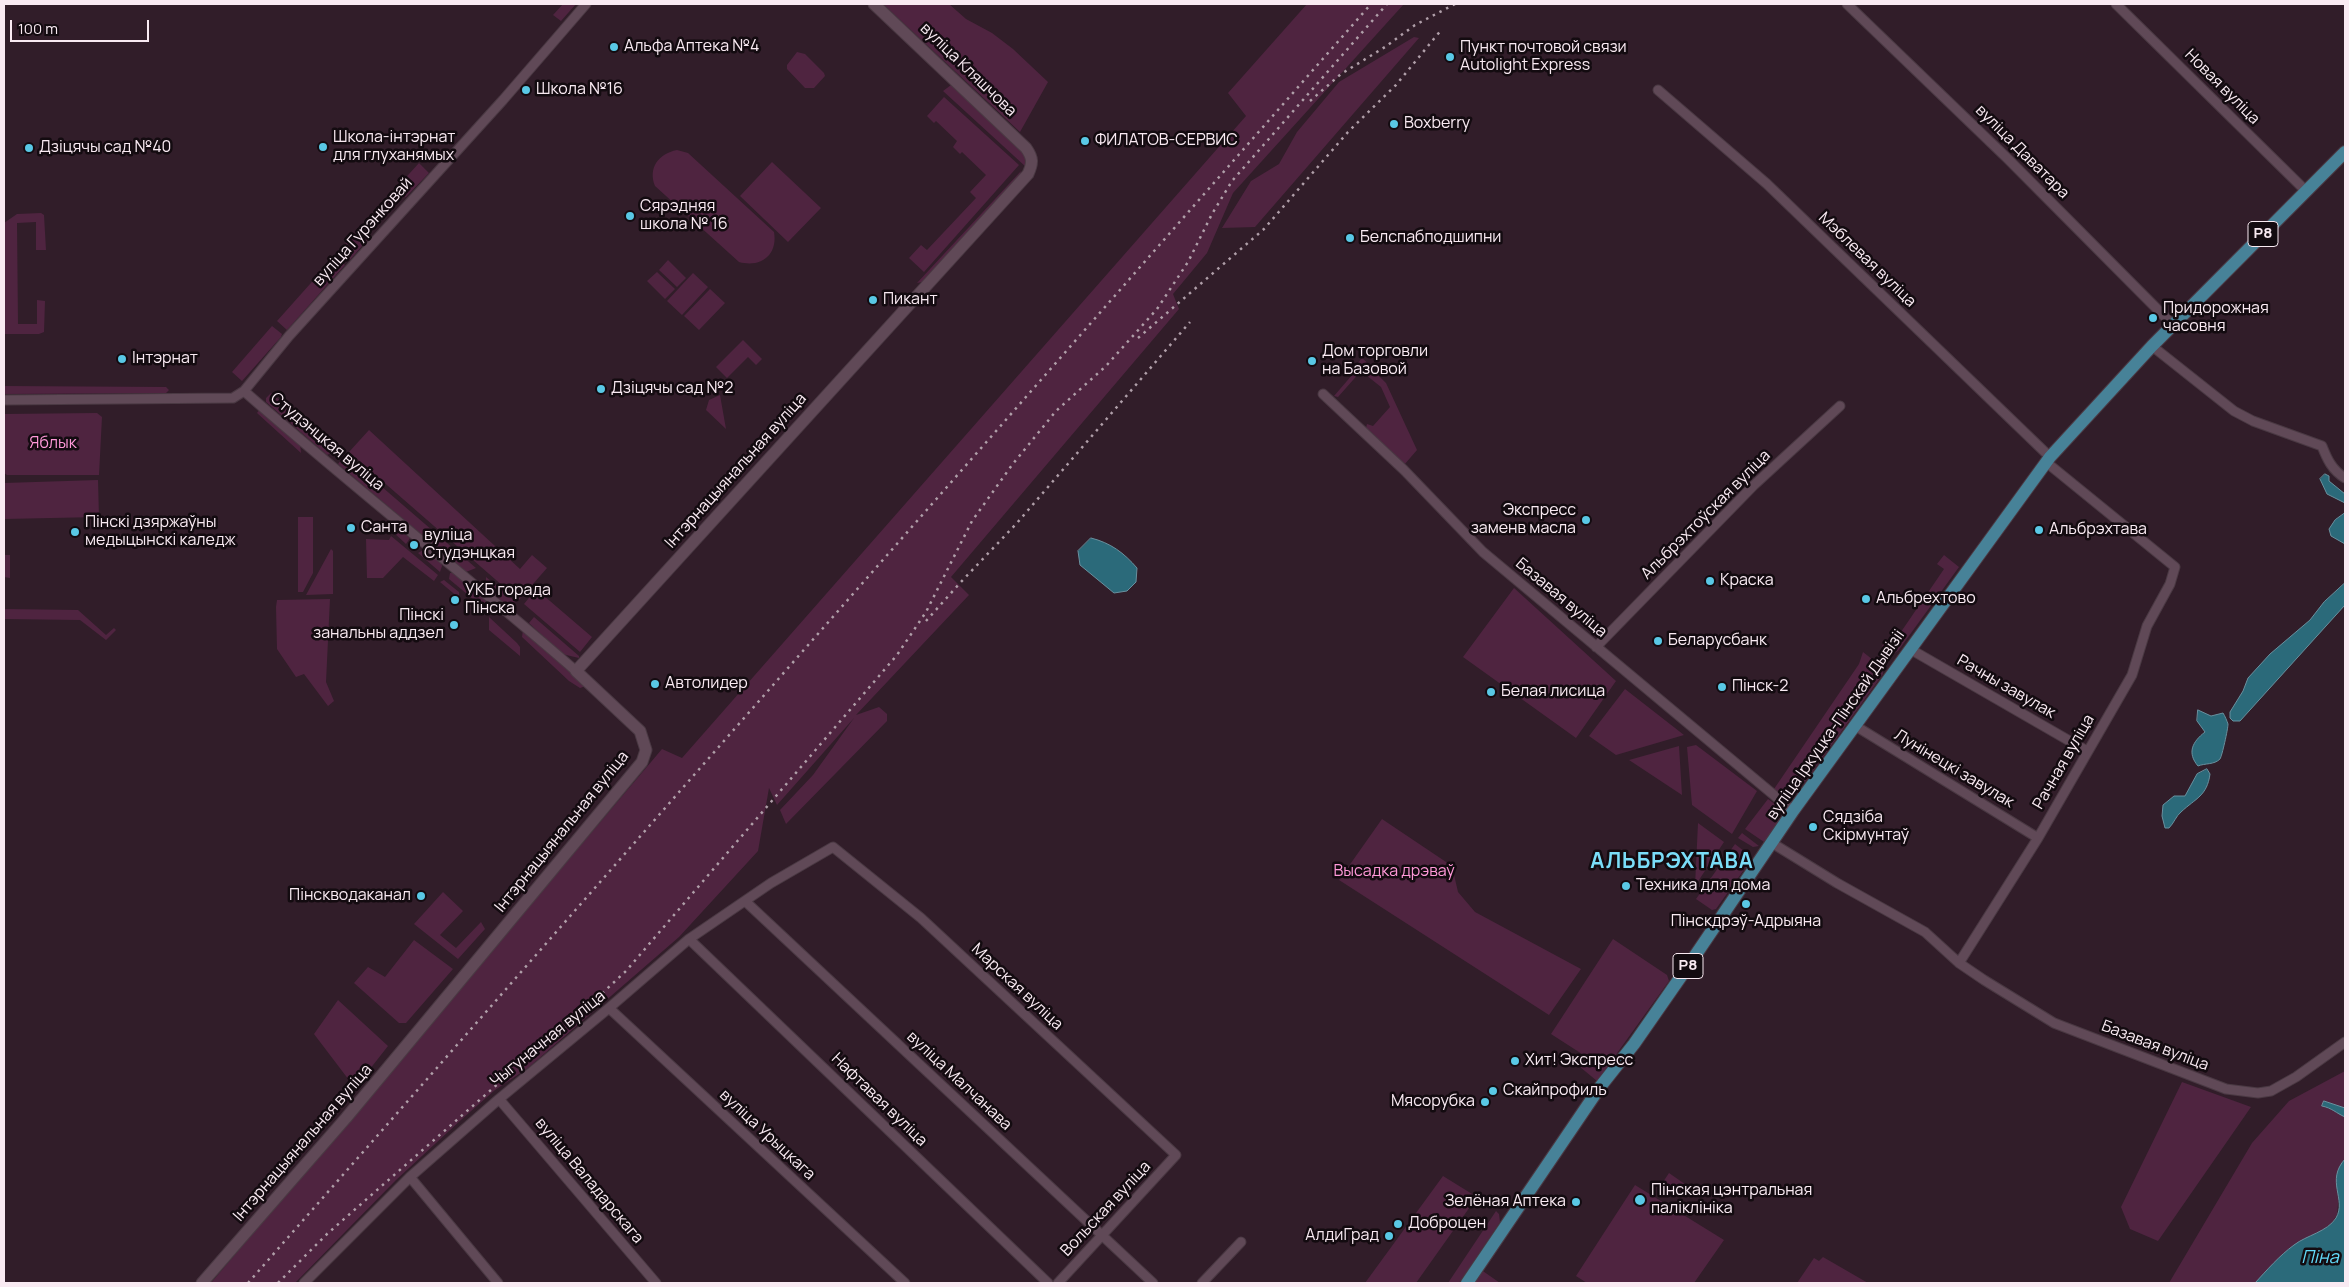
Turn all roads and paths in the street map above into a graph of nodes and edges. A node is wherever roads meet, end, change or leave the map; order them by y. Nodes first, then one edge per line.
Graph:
1 (586, 4) edge
2 (874, 4) edge
3 (1847, 4) edge
4 (2116, 4) edge
5 (1658, 90) dead end
6 (2345, 152) edge
7 (1033, 164) joint
8 (2306, 191) junction
9 (2177, 321) junction
10 (2152, 346) junction
11 (244, 391) junction
12 (1322, 394) dead end
13 (4, 400) edge
14 (1840, 406) dead end
15 (2048, 460) junction
16 (2345, 478) edge
17 (2175, 567) joint
18 (1596, 647) junction
19 (1910, 649) junction
20 (576, 671) junction
21 (1854, 725) junction
22 (2087, 751) junction
23 (1794, 811) junction
24 (2038, 838) junction
25 (1772, 843) junction
26 (833, 847) joint
27 (745, 901) junction
28 (689, 939) junction
29 (1960, 963) junction
30 (609, 1008) junction
31 (2345, 1042) edge
32 (499, 1099) junction
33 (1176, 1156) joint
34 (410, 1177) junction
35 (1103, 1235) junction
36 (1241, 1242) dead end
37 (202, 1283) edge
38 (304, 1283) edge
39 (498, 1283) edge
40 (656, 1283) edge
41 (905, 1283) edge
42 (1048, 1283) edge
43 (1058, 1283) edge
44 (1153, 1283) edge
45 (1202, 1283) edge
46 (1467, 1283) edge

1 - 11 street, вуліца Гурэнковай
2 - 7 street, вуліца Кляшчова
3 - 9 street, вуліца Даватара
4 - 8 street, Новая вуліца
5 - 15 street, Мэблевая вуліца
6 - 8 main road, Р8
7 - 20 street, Інтэрнацыянальная вуліца
8 - 9 main road, Р8
9 - 10 main road, Р8
10 - 15 main road, вуліца Іркуцка-Пінскай Дывізіі / Р8
10 - 16 street
11 - 13 street
11 - 20 street, Студэнцкая вуліца
12 - 18 street, Базавая вуліца
14 - 18 street, Альбрэхтоўская вуліца
15 - 17 street, Мэблевая вуліца
15 - 19 main road, вуліца Іркуцка-Пінскай Дывізіі / Р8
17 - 22 street, Рачная вуліца
18 - 23 street, Базавая вуліца
19 - 21 main road, вуліца Іркуцка-Пінскай Дывізіі / Р8
19 - 22 street, Рачны завулак
20 - 37 street, Інтэрнацыянальная вуліца
21 - 23 main road, вуліца Іркуцка-Пінскай Дывізіі / Р8
21 - 24 street, Лунінецкі завулак
22 - 24 street, Рачная вуліца
23 - 25 main road, вуліца Іркуцка-Пінскай Дывізіі / Р8
24 - 29 street, Рачная вуліца
25 - 29 street, вуліца Іркуцка-Пінскай Дывізіі
25 - 46 main road, вуліца Іркуцка-Пінскай Дывізіі / Р8
26 - 27 street, Чыгуначная вуліца
26 - 33 street, Марская вуліца
27 - 28 street, Чыгуначная вуліца
27 - 35 street, вуліца Малчанава
28 - 30 street, Чыгуначная вуліца
28 - 42 street, Нафтавая вуліца
29 - 31 street, Базавая вуліца
30 - 32 street, Чыгуначная вуліца
30 - 41 street, вуліца Урыцкага
32 - 34 street, Чыгуначная вуліца
32 - 40 street, вуліца Валадарскага
33 - 35 street, Вольская вуліца
34 - 38 street, Чыгуначная вуліца
34 - 39 street
35 - 43 street, Вольская вуліца
35 - 44 street, вуліца Малчанава
36 - 45 street

